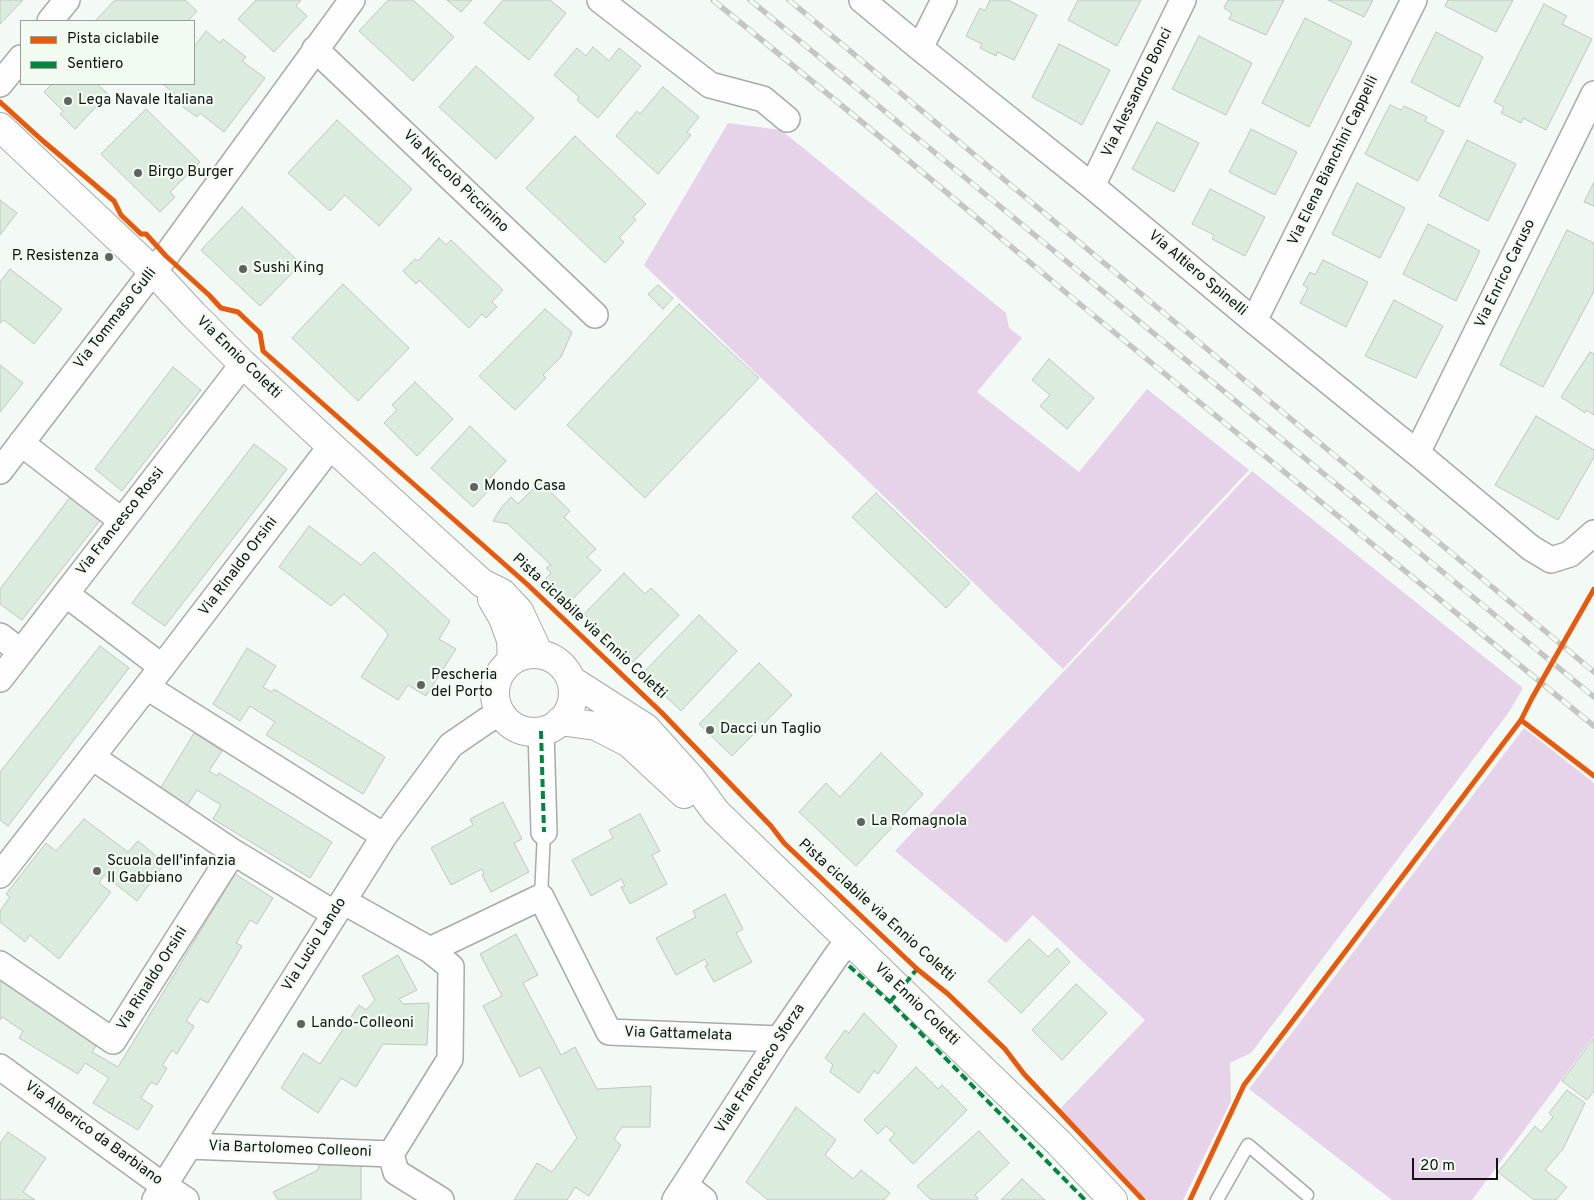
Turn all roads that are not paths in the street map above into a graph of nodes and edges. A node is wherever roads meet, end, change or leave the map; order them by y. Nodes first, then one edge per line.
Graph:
1 (67, 0) edge
2 (352, 0) edge
3 (600, 0) edge
4 (862, 0) edge
5 (944, 0) edge
6 (1184, 0) edge
7 (1414, 0) edge
8 (51, 20) edge
9 (920, 48) junction
10 (315, 49) junction
11 (20, 59) edge
12 (0, 84) edge
13 (1594, 94) edge
14 (787, 119) dead end
15 (0, 127) edge
16 (1092, 186) junction
17 (153, 271) junction
18 (595, 315) dead end
19 (1254, 321) junction
20 (243, 364) junction
21 (21, 443) junction
22 (331, 446) junction
23 (1417, 453) junction
24 (0, 471) edge
25 (122, 521) junction
26 (1594, 533) edge
27 (482, 583) junction
28 (66, 594) junction
29 (0, 636) edge
30 (21, 652) junction
31 (539, 654) junction
32 (512, 660) junction
33 (162, 667) junction
34 (0, 679) edge
35 (571, 680) junction
36 (147, 687) junction
37 (500, 713) junction
38 (551, 726) junction
39 (92, 757) junction
40 (716, 812) junction
41 (544, 832) joint
42 (384, 836) junction
43 (233, 852) junction
44 (5, 859) edge
45 (541, 896) junction
46 (339, 907) junction
47 (850, 940) junction
48 (430, 950) junction
49 (0, 964) edge
50 (779, 1039) junction
51 (0, 1067) edge
52 (189, 1146) junction
53 (392, 1154) junction
54 (159, 1193) edge
55 (1307, 1194) dead end
56 (688, 1195) edge
57 (186, 1200) edge
58 (440, 1200) edge
59 (1113, 1200) edge
60 (1217, 1200) edge

1 - 8 street
2 - 10 street, Via Tommaso Gulli
3 - 14 street
4 - 9 street, Via Altiero Spinelli
5 - 9 street
6 - 16 street, Via Alessandro Bonci
7 - 19 street, Via Elena Bianchini Cappelli
9 - 16 street, Via Altiero Spinelli
10 - 17 street, Via Tommaso Gulli
10 - 18 street, Via Niccolò Piccinino
11 - 12 street
13 - 23 street, Via Enrico Caruso
15 - 17 street, Via Ennio Coletti
16 - 19 street, Via Altiero Spinelli
17 - 20 street, Via Ennio Coletti
17 - 21 street, Via Tommaso Gulli
19 - 23 street, Via Altiero Spinelli
20 - 22 street, Via Ennio Coletti
20 - 25 street, Via Francesco Rossi
21 - 24 street, Via Tommaso Gulli
21 - 25 street
22 - 27 street, Via Ennio Coletti
22 - 33 street, Via Rinaldo Orsini
23 - 26 street, Via Altiero Spinelli
25 - 28 street, Via Francesco Rossi
27 - 31 street, Via Ennio Coletti
27 - 32 street, Via Ennio Coletti
28 - 30 street, Via Francesco Rossi
28 - 33 street
29 - 30 street
30 - 34 street, Via Francesco Rossi
31 - 32 street
31 - 35 street, Via Ennio Coletti
32 - 37 street
33 - 36 street, Via Rinaldo Orsini
35 - 38 street
35 - 40 street, Via Ennio Coletti
36 - 39 street, Via Rinaldo Orsini
36 - 42 street
37 - 38 street, Via Ennio Coletti
37 - 42 street, Via Lucio Lando
38 - 40 street, Via Ennio Coletti
38 - 41 street, Via Gattamelata
39 - 43 street
39 - 44 street, Via Rinaldo Orsini
40 - 47 street, Via Ennio Coletti
41 - 45 lane, Via Gattamelata
42 - 46 street, Via Lucio Lando
43 - 46 street
43 - 49 street, Via Rinaldo Orsini
45 - 48 street
45 - 50 street, Via Gattamelata
46 - 48 street, Via Bartolomeo Colleoni
46 - 52 street, Via Lucio Lando
47 - 50 street, Viale Francesco Sforza
47 - 59 street, Via Ennio Coletti
48 - 53 street, Via Bartolomeo Colleoni
50 - 56 street, Viale Francesco Sforza
51 - 54 street, Via Alberico da Barbiano
52 - 53 street, Via Bartolomeo Colleoni
52 - 54 street, Via Lucio Lando
53 - 58 street, Via Bartolomeo Colleoni
54 - 57 street, Via Alberico da Barbiano
55 - 60 lane

